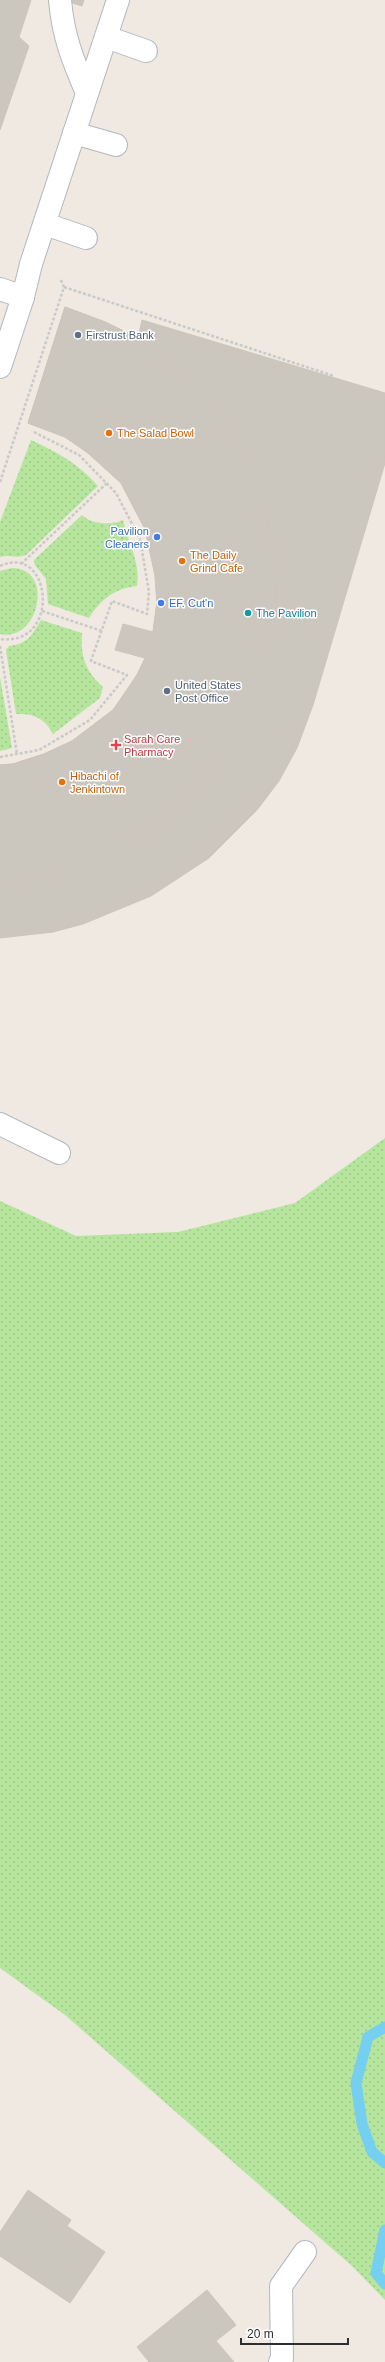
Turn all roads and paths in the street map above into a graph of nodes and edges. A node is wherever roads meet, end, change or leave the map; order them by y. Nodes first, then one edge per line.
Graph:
1 (60, 0) edge
2 (118, 0) edge
3 (106, 37) junction
4 (146, 51) dead end
5 (87, 93) junction
6 (74, 133) junction
7 (116, 144) dead end
8 (45, 224) junction
9 (86, 238) dead end
10 (58, 273) dead end
11 (64, 287) junction
12 (0, 289) edge
13 (23, 297) junction
14 (0, 367) edge
15 (334, 376) dead end
16 (32, 431) dead end
17 (0, 482) edge
18 (106, 482) junction
19 (21, 564) junction
20 (0, 566) edge
21 (42, 611) junction
22 (102, 631) junction
23 (0, 640) edge
24 (0, 646) edge
25 (17, 754) junction
26 (0, 757) edge
27 (0, 1124) edge
28 (59, 1153) dead end
29 (305, 2252) dead end
30 (280, 2362) edge

1 - 5 lane
2 - 3 lane
3 - 4 lane
3 - 5 lane
5 - 6 lane
6 - 7 lane
6 - 8 lane
8 - 9 lane
8 - 13 lane
10 - 11 path
11 - 15 path
11 - 17 path
12 - 13 lane
13 - 14 lane
16 - 18 path
18 - 19 path
18 - 22 path
19 - 20 path
19 - 21 path
21 - 22 path
21 - 23 path
22 - 25 path
24 - 25 path
25 - 26 path
27 - 28 lane
29 - 30 lane

